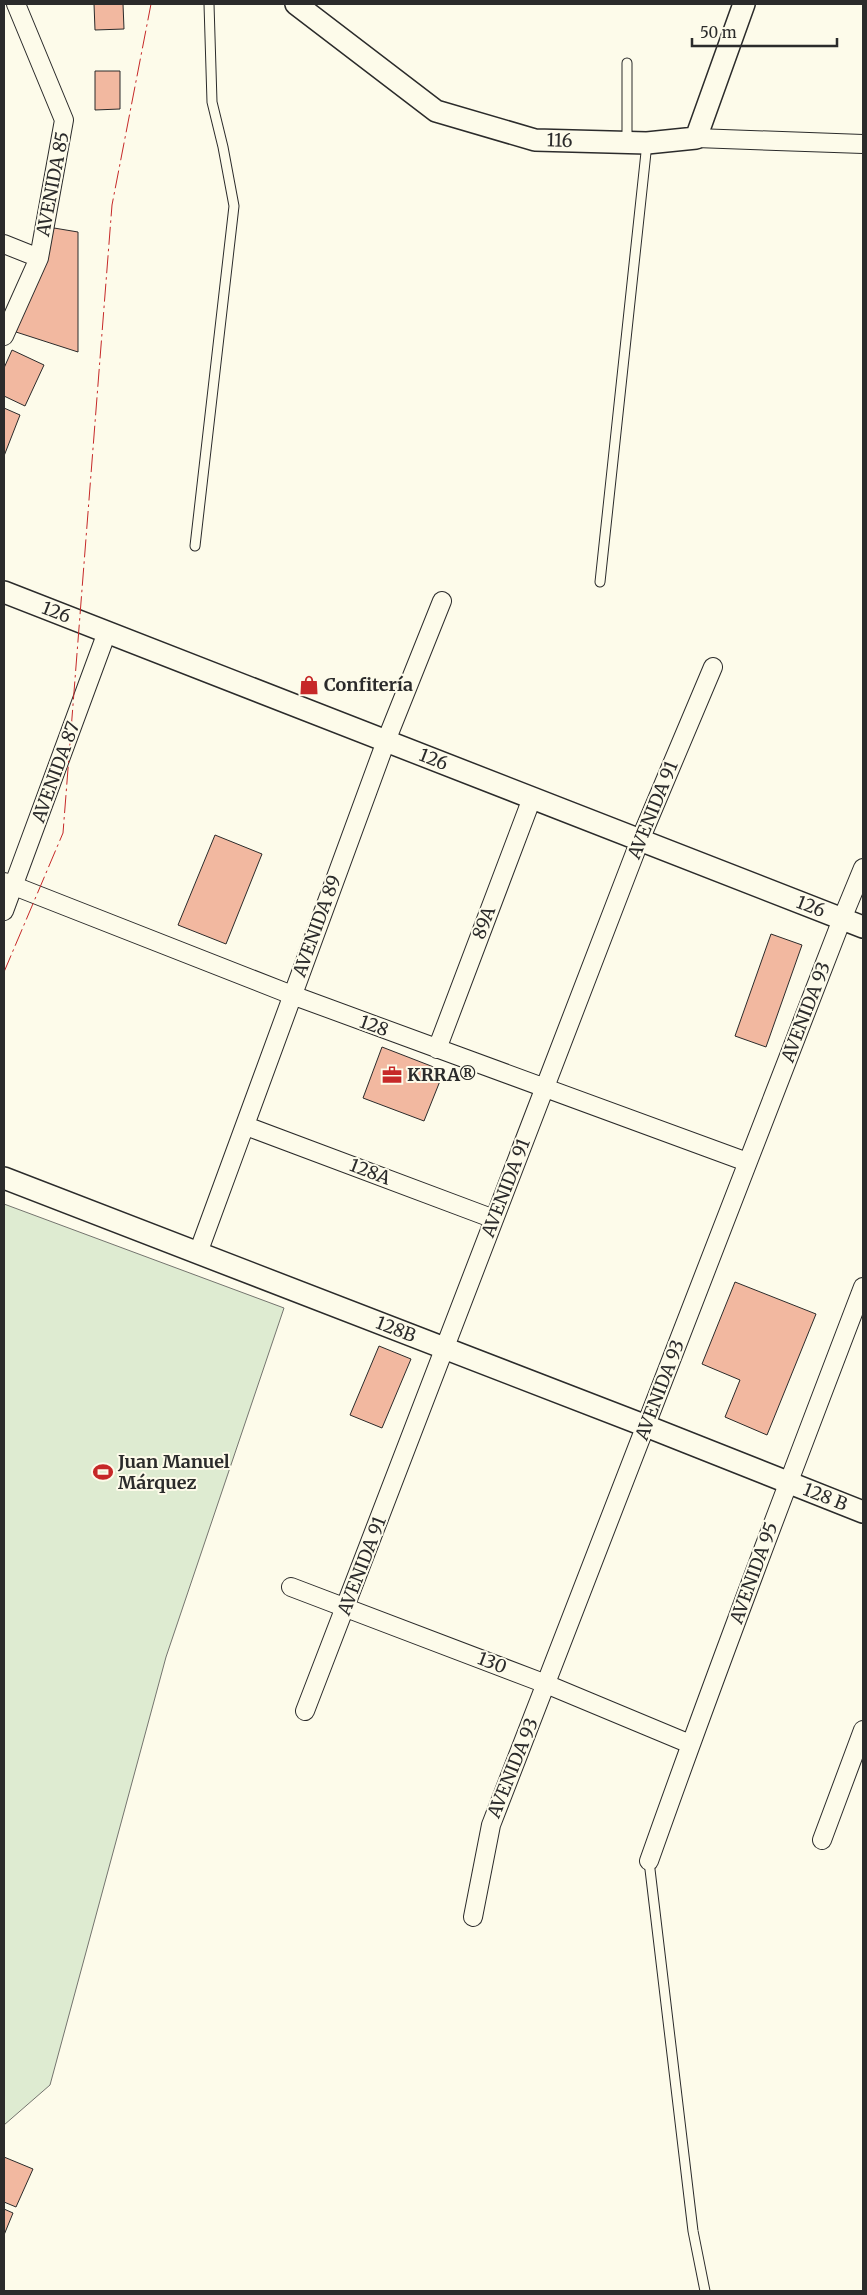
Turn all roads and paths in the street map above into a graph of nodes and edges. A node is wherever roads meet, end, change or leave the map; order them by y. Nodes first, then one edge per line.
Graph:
1 (16, 4) edge
2 (209, 4) edge
3 (296, 4) edge
4 (744, 4) edge
5 (627, 63) dead end
6 (696, 138) junction
7 (637, 142) junction
8 (863, 144) edge
9 (4, 244) edge
10 (39, 258) junction
11 (4, 336) edge
12 (195, 546) dead end
13 (600, 582) dead end
14 (4, 592) edge
15 (442, 601) dead end
16 (107, 632) junction
17 (713, 667) dead end
18 (386, 741) junction
19 (532, 798) junction
20 (640, 840) junction
21 (863, 868) edge
22 (9, 884) edge
23 (4, 911) edge
24 (842, 919) junction
25 (863, 927) edge
26 (292, 995) junction
27 (437, 1049) junction
28 (544, 1088) junction
29 (246, 1126) junction
30 (747, 1162) junction
31 (4, 1178) edge
32 (494, 1219) junction
33 (198, 1253) junction
34 (863, 1287) edge
35 (444, 1349) junction
36 (646, 1426) junction
37 (788, 1481) junction
38 (863, 1512) edge
39 (291, 1586) dead end
40 (346, 1607) junction
41 (546, 1684) junction
42 (305, 1711) dead end
43 (863, 1730) edge
44 (690, 1744) junction
45 (822, 1840) dead end
46 (649, 1862) joint
47 (473, 1917) dead end
48 (705, 2291) edge

1 - 10 street, AVENIDA 85
2 - 12 lane
3 - 7 street, 116
4 - 6 street
5 - 7 lane
6 - 7 street, 116
6 - 8 street, 116
7 - 13 lane
9 - 10 street
10 - 11 street, AVENIDA 85
14 - 16 street, 126
15 - 18 street, AVENIDA 89
16 - 18 street, 126
16 - 22 street, AVENIDA 87
17 - 20 street, AVENIDA 91
18 - 19 street, 126
18 - 26 street, AVENIDA 89
19 - 20 street, 126
19 - 27 street, 89A
20 - 24 street, 126
20 - 28 street, AVENIDA 91
21 - 24 street, AVENIDA 93
22 - 23 street, AVENIDA 87
22 - 26 street, 128
24 - 25 street, 126
24 - 30 street, AVENIDA 93
26 - 27 street, 128
26 - 29 street, AVENIDA 89
27 - 28 street, 128
28 - 30 street, 128
28 - 32 street, AVENIDA 91
29 - 32 street, 128A
29 - 33 street, AVENIDA 89
30 - 36 street, AVENIDA 93
31 - 33 street, 128B
32 - 35 street, AVENIDA 91
33 - 35 street, 128B
34 - 37 street, AVENIDA 95
35 - 36 street, 128B
35 - 40 street, AVENIDA 91
36 - 37 street, 128B
36 - 41 street, AVENIDA 93
37 - 38 street, 128 B
37 - 44 street, AVENIDA 95
39 - 40 street, 130
40 - 41 street, 130
40 - 42 street, AVENIDA 91
41 - 44 street, 130
41 - 47 street, AVENIDA 93
43 - 45 street
44 - 46 street, AVENIDA 95
46 - 48 lane

